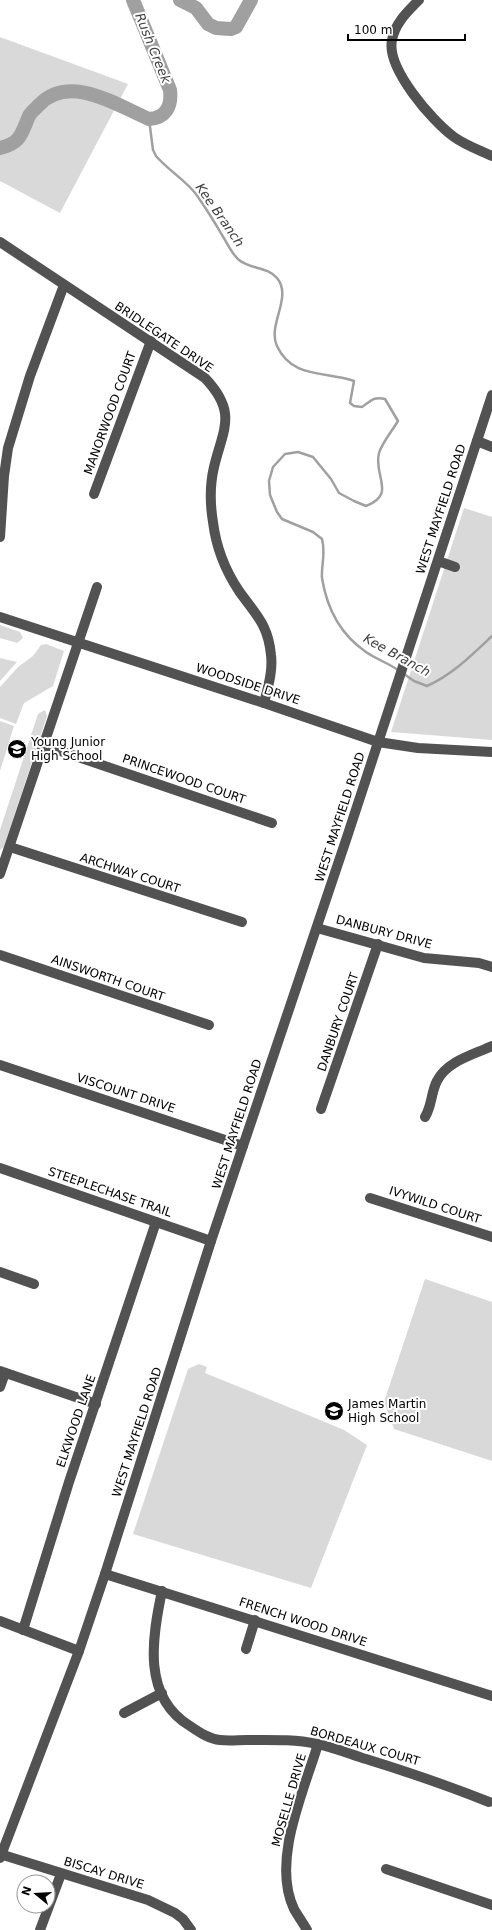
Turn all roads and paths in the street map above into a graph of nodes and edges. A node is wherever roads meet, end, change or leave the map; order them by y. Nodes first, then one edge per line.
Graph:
1 (419, 0) edge
2 (492, 156) edge
3 (0, 242) edge
4 (64, 285) junction
5 (151, 341) junction
6 (492, 395) edge
7 (477, 441) junction
8 (492, 447) edge
9 (94, 494) dead end
10 (0, 537) edge
11 (438, 561) junction
12 (455, 567) dead end
13 (97, 587) dead end
14 (0, 617) edge
15 (78, 642) junction
16 (264, 702) junction
17 (378, 742) junction
18 (43, 745) junction
19 (492, 752) edge
20 (272, 823) dead end
21 (10, 847) junction
22 (0, 874) edge
23 (242, 922) dead end
24 (317, 928) junction
25 (378, 944) junction
26 (0, 955) edge
27 (492, 967) edge
28 (208, 1025) dead end
29 (492, 1046) edge
30 (0, 1065) edge
31 (321, 1109) dead end
32 (425, 1117) dead end
33 (243, 1146) junction
34 (0, 1168) edge
35 (370, 1198) dead end
36 (156, 1222) junction
37 (492, 1237) edge
38 (211, 1241) junction
39 (0, 1272) edge
40 (34, 1284) dead end
41 (3, 1372) edge
42 (0, 1387) edge
43 (96, 1404) junction
44 (105, 1574) junction
45 (162, 1591) junction
46 (255, 1620) junction
47 (0, 1621) edge
48 (23, 1630) junction
49 (246, 1649) dead end
50 (78, 1651) junction
51 (162, 1693) junction
52 (492, 1696) edge
53 (124, 1713) dead end
54 (318, 1744) junction
55 (489, 1802) dead end
56 (0, 1855) edge
57 (386, 1869) dead end
58 (61, 1874) junction
59 (492, 1905) edge
60 (40, 1930) edge
61 (191, 1930) edge
62 (307, 1930) edge

1 - 2 street
3 - 4 street, BRIDLEGATE DRIVE
4 - 5 street, BRIDLEGATE DRIVE
4 - 10 street
5 - 9 street, MANORWOOD COURT
5 - 16 street, BRIDLEGATE DRIVE
6 - 7 street, WEST MAYFIELD ROAD
7 - 8 street
7 - 11 street, WEST MAYFIELD ROAD
11 - 12 street
11 - 17 street, WEST MAYFIELD ROAD
13 - 15 street
14 - 15 street, WOODSIDE DRIVE
15 - 16 street, WOODSIDE DRIVE
15 - 18 street
16 - 17 street, WOODSIDE DRIVE
17 - 19 street, WOODSIDE DRIVE
17 - 24 street, WEST MAYFIELD ROAD
18 - 20 street, PRINCEWOOD COURT
18 - 21 street
21 - 22 street
21 - 23 street, ARCHWAY COURT
24 - 25 street, DANBURY DRIVE
24 - 33 street, WEST MAYFIELD ROAD
25 - 27 street, DANBURY DRIVE
25 - 31 street, DANBURY COURT
26 - 28 street, AINSWORTH COURT
29 - 32 street
30 - 33 street, VISCOUNT DRIVE
33 - 38 street, WEST MAYFIELD ROAD
34 - 36 street, STEEPLECHASE TRAIL
35 - 37 street, IVYWILD COURT
36 - 38 street, STEEPLECHASE TRAIL
36 - 43 street, ELKWOOD LANE
38 - 44 street, WEST MAYFIELD ROAD
39 - 40 street
41 - 42 street
41 - 43 street
43 - 48 street, ELKWOOD LANE
44 - 45 street, FRENCH WOOD DRIVE
44 - 50 street, WEST MAYFIELD ROAD
45 - 46 street, FRENCH WOOD DRIVE
45 - 51 street, BORDEAUX COURT
46 - 49 street
46 - 52 street, FRENCH WOOD DRIVE
47 - 48 street
48 - 50 street
50 - 56 street, WEST MAYFIELD ROAD
51 - 53 street
51 - 54 street, BORDEAUX COURT
54 - 55 street, BORDEAUX COURT
54 - 62 street, MOSELLE DRIVE
56 - 58 street, BISCAY DRIVE
57 - 59 street
58 - 60 street
58 - 61 street, BISCAY DRIVE

